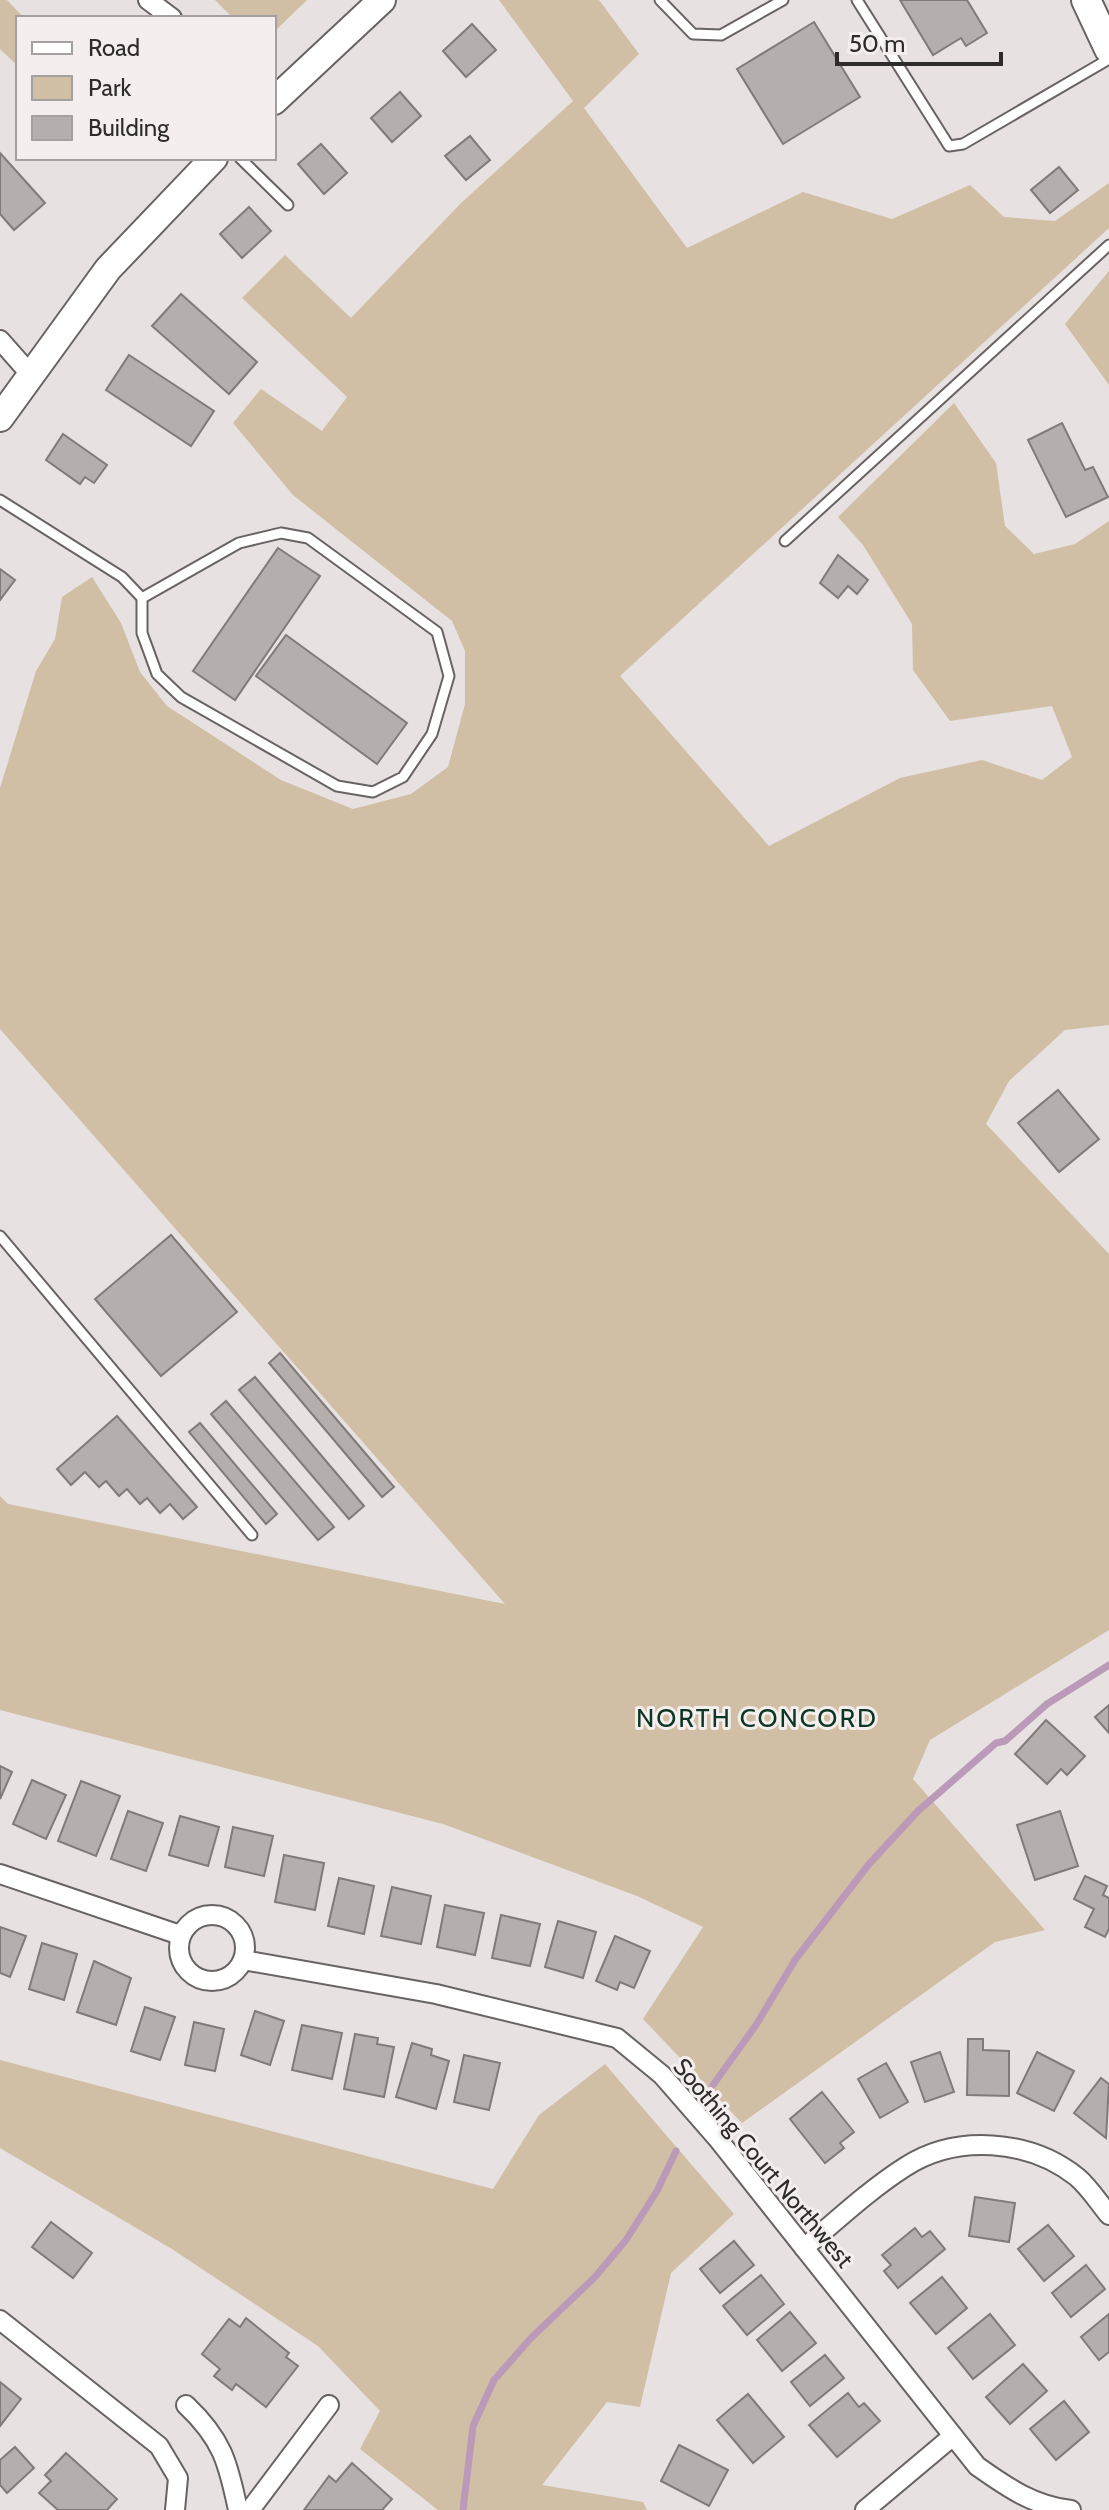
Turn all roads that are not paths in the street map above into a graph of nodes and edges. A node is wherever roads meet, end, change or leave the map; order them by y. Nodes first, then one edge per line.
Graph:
1 (148, 0) edge
2 (382, 0) edge
3 (660, 0) edge
4 (783, 0) edge
5 (857, 0) edge
6 (1086, 0) edge
7 (169, 16) edge
8 (1109, 49) edge
9 (1109, 59) edge
10 (276, 99) edge
11 (212, 160) edge
12 (242, 160) edge
13 (288, 205) dead end
14 (1109, 245) edge
15 (0, 340) edge
16 (31, 375) junction
17 (0, 418) edge
18 (0, 500) edge
19 (785, 541) dead end
20 (142, 598) junction
21 (0, 1236) edge
22 (252, 1535) dead end
23 (0, 1874) edge
24 (180, 1935) junction
25 (243, 1960) junction
26 (1109, 2215) edge
27 (804, 2248) junction
28 (0, 2320) edge
29 (186, 2405) dead end
30 (329, 2405) dead end
31 (953, 2436) junction
32 (175, 2510) edge
33 (238, 2510) edge
34 (250, 2510) edge
35 (865, 2510) edge
36 (1071, 2510) edge

1 - 7 street
2 - 10 street
3 - 4 lane
5 - 9 lane
6 - 8 main road
11 - 16 street
12 - 13 lane
14 - 19 lane
15 - 16 street
16 - 17 street
18 - 20 lane
20 - 20 lane
21 - 22 lane
23 - 24 street
24 - 25 street
24 - 25 street
25 - 27 street, Soothing Court Northwest
26 - 27 street
27 - 31 street, Soothing Court Northwest
28 - 32 street
29 - 33 street
30 - 34 street
31 - 35 street
31 - 36 street, Soothing Court Northwest

